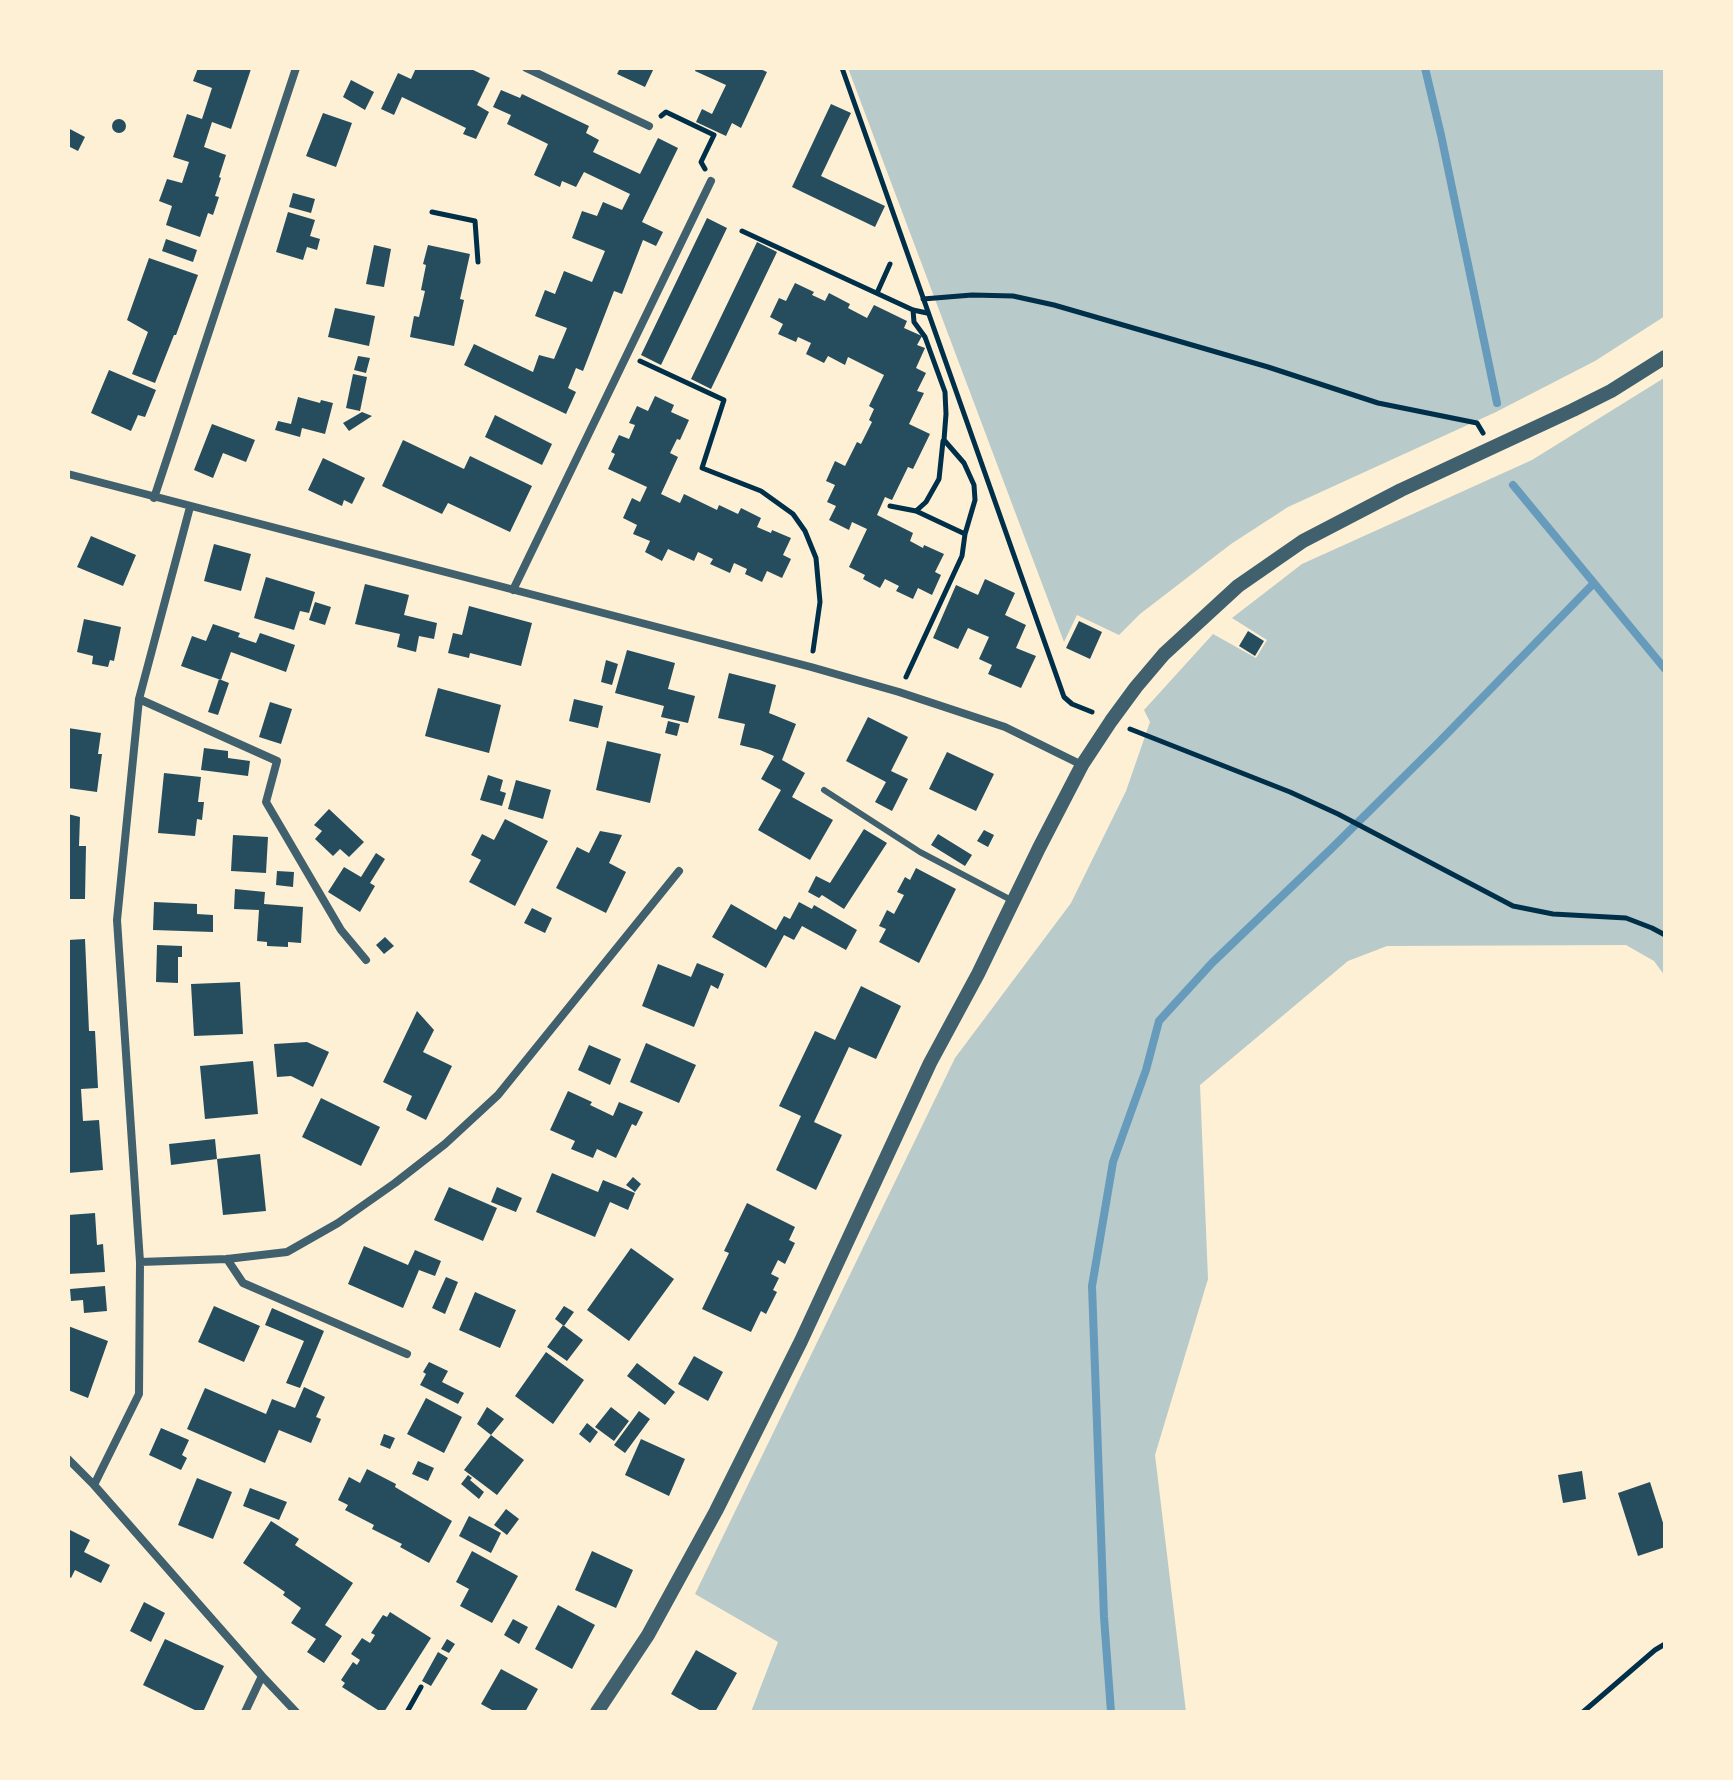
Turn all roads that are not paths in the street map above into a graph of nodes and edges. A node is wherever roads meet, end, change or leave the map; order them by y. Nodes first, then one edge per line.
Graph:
1 (296, 68) edge
2 (526, 68) edge
3 (649, 126) road end
4 (711, 181) road end
5 (1665, 357) edge
6 (68, 474) edge
7 (154, 498) junction
8 (190, 507) junction
9 (513, 590) junction
10 (139, 699) junction
11 (1082, 765) junction
12 (824, 790) dead end
13 (679, 871) dead end
14 (1013, 901) junction
15 (366, 960) dead end
16 (227, 1259) junction
17 (140, 1262) junction
18 (407, 1354) dead end
19 (68, 1459) edge
20 (94, 1485) junction
21 (262, 1676) junction
22 (245, 1712) edge
23 (296, 1712) edge
24 (597, 1712) edge

1 - 7 street
2 - 3 street
4 - 9 street
5 - 11 street
6 - 7 street
7 - 8 street
8 - 9 street
8 - 10 street
9 - 11 street
10 - 15 street
10 - 17 street
11 - 14 street
12 - 14 lane
13 - 16 street
14 - 24 street
16 - 17 street
16 - 18 street
17 - 20 street
19 - 20 street
20 - 21 street
21 - 22 street
21 - 23 street

